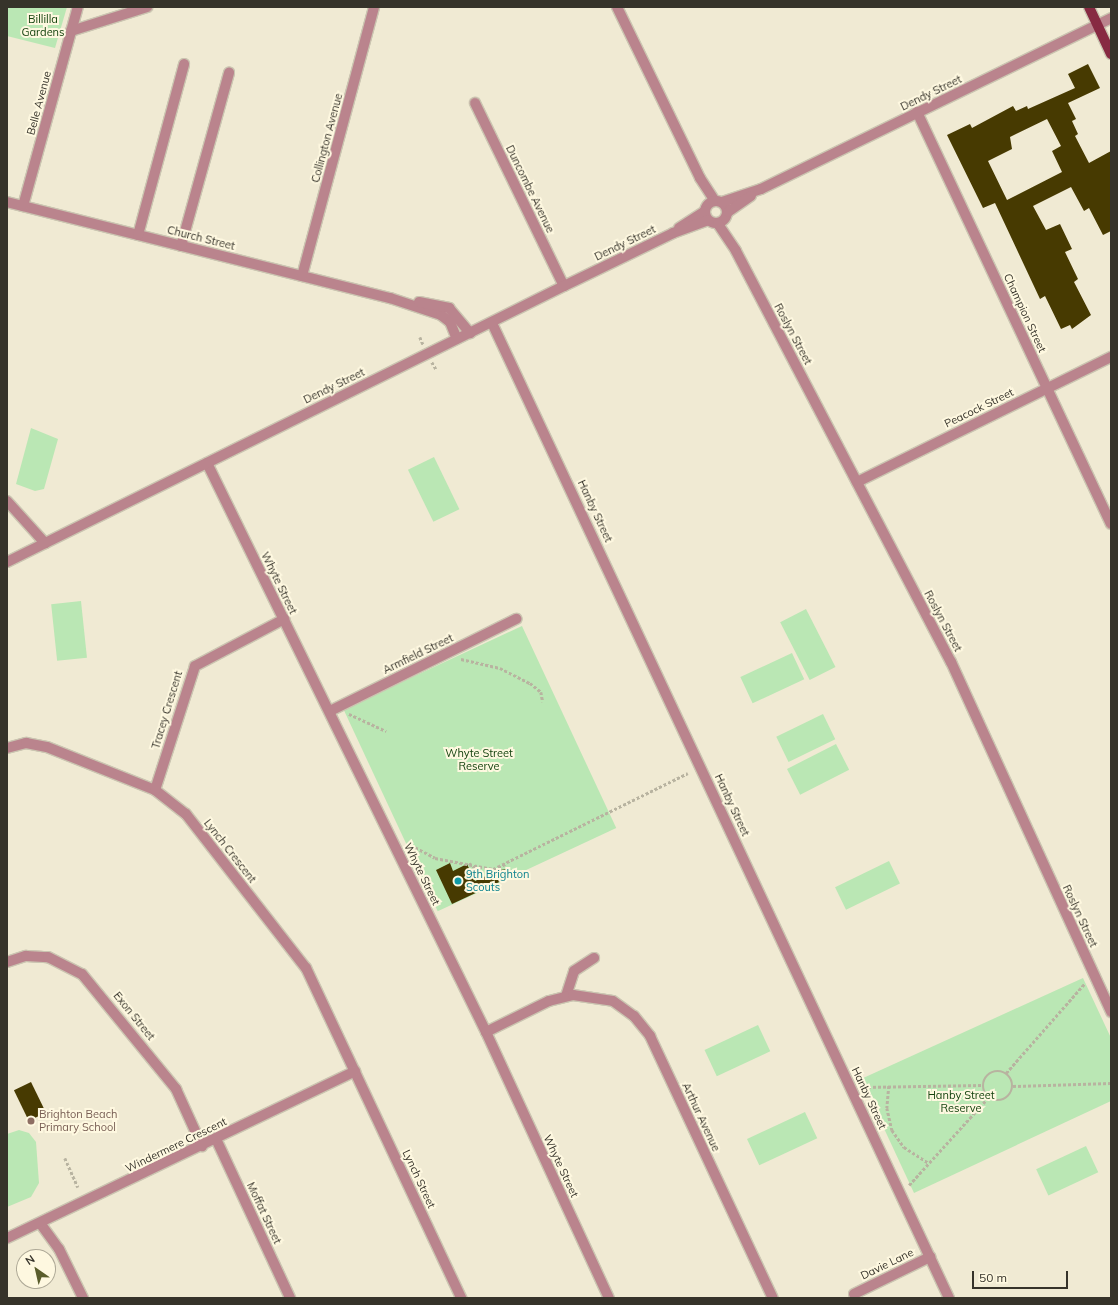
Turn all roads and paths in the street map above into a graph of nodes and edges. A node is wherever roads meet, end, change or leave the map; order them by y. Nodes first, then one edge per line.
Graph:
1 (78, 7) edge
2 (147, 7) edge
3 (374, 7) edge
4 (617, 7) edge
5 (1089, 7) edge
6 (1111, 18) edge
7 (1097, 25) junction
8 (71, 31) junction
9 (1111, 54) edge
10 (184, 64) dead end
11 (229, 73) dead end
12 (475, 103) dead end
13 (918, 112) junction
14 (7, 202) edge
15 (23, 206) junction
16 (716, 212) junction
17 (138, 235) junction
18 (181, 246) junction
19 (302, 276) junction
20 (564, 286) junction
21 (390, 298) junction
22 (492, 323) junction
23 (470, 333) junction
24 (457, 339) junction
25 (1111, 357) edge
26 (1047, 388) junction
27 (207, 463) junction
28 (857, 482) junction
29 (7, 501) edge
30 (1111, 524) edge
31 (45, 543) junction
32 (7, 562) edge
33 (284, 619) junction
34 (516, 619) dead end
35 (453, 650) junction
36 (543, 702) dead end
37 (330, 711) junction
38 (346, 713) dead end
39 (386, 731) dead end
40 (7, 748) edge
41 (688, 773) dead end
42 (155, 790) junction
43 (411, 845) dead end
44 (469, 863) junction
45 (505, 866) junction
46 (594, 958) dead end
47 (7, 962) edge
48 (1085, 983) dead end
49 (566, 996) junction
50 (1111, 1012) edge
51 (486, 1032) junction
52 (354, 1071) junction
53 (1006, 1073) junction
54 (1111, 1083) edge
55 (982, 1085) junction
56 (889, 1086) junction
57 (1014, 1086) junction
58 (863, 1087) dead end
59 (988, 1098) junction
60 (216, 1139) junction
61 (202, 1146) junction
62 (65, 1158) dead end
63 (929, 1163) junction
64 (909, 1185) dead end
65 (78, 1187) dead end
66 (40, 1223) junction
67 (7, 1238) edge
68 (930, 1257) junction
69 (854, 1294) dead end
70 (83, 1298) edge
71 (290, 1298) edge
72 (461, 1298) edge
73 (609, 1298) edge
74 (773, 1298) edge
75 (949, 1298) edge

1 - 8 street, Belle Avenue
2 - 8 street
3 - 19 street, Collington Avenue
4 - 16 street, Roslyn Street
5 - 7 main road
6 - 7 street, Dendy Street
7 - 9 main road
7 - 13 street, Dendy Street
8 - 15 street, Belle Avenue
10 - 17 street
11 - 18 street
12 - 20 street, Duncombe Avenue
13 - 16 street, Dendy Street
13 - 26 street, Champion Street
14 - 15 street, Church Street
15 - 17 street, Church Street
16 - 20 street, Dendy Street
16 - 28 street, Roslyn Street
17 - 18 street, Church Street
18 - 19 street, Church Street
19 - 21 street, Church Street
20 - 22 street, Dendy Street
21 - 23 street, Church Street
21 - 24 street, Church Street
22 - 23 street, Dendy Street
22 - 68 street, Hanby Street
23 - 24 street, Dendy Street
24 - 27 street, Dendy Street
25 - 26 street, Peacock Street
26 - 28 street, Peacock Street
26 - 30 street, Champion Street
27 - 31 street, Dendy Street
27 - 33 street, Whyte Street
28 - 50 street, Roslyn Street
29 - 31 street
31 - 32 street, Dendy Street
33 - 37 street, Whyte Street
33 - 42 street, Tracey Crescent
34 - 35 street, Armfield Street
35 - 36 path
35 - 37 street, Armfield Street
37 - 51 street, Whyte Street
38 - 39 path
40 - 42 street, Lynch Crescent
41 - 45 path
42 - 52 street, Lynch Crescent
43 - 44 path
44 - 45 path
44 - 45 path
46 - 49 street
47 - 61 street, Exon Street
48 - 53 path
49 - 51 street, Arthur Avenue
49 - 74 street, Arthur Avenue
51 - 73 street, Whyte Street
52 - 60 street, Windermere Crescent
52 - 72 street, Lynch Street
53 - 55 path
53 - 57 path
54 - 57 path
55 - 56 path
55 - 59 path
56 - 58 path
56 - 63 path
57 - 59 path
59 - 63 path
60 - 61 street, Windermere Crescent
60 - 71 street, Moffat Street
61 - 66 street, Windermere Crescent
62 - 65 path
63 - 64 path
66 - 67 street, Windermere Crescent
66 - 70 street
68 - 69 street, Davie Lane
68 - 75 street, Hanby Street

